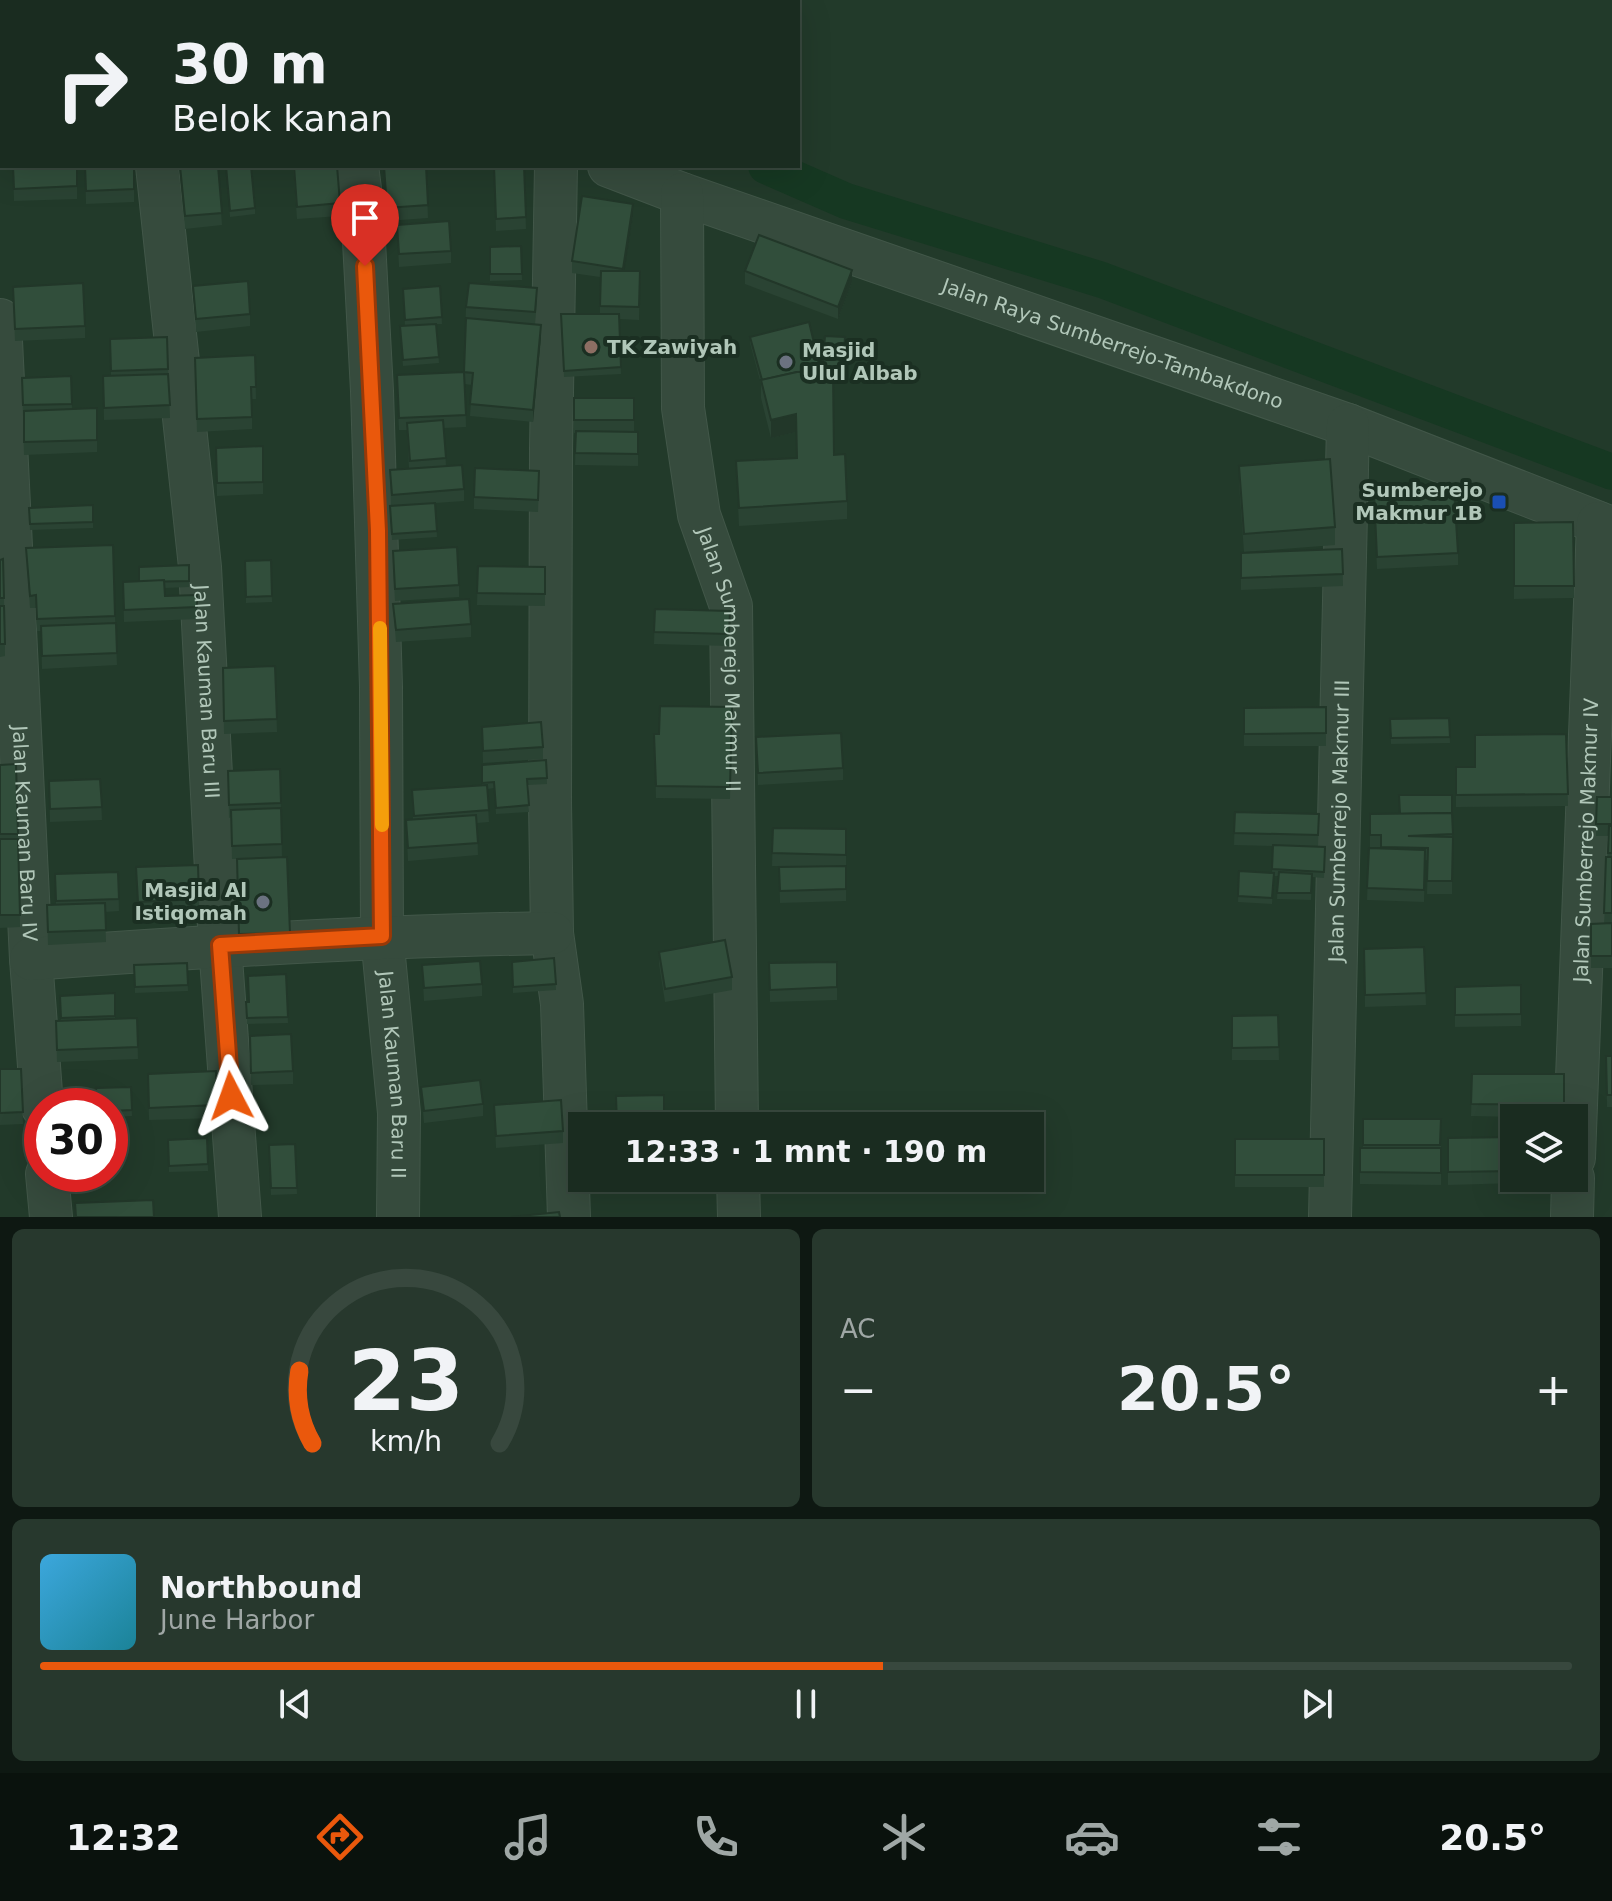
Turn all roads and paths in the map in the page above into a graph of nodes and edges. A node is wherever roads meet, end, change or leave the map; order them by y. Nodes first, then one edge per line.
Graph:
1 (157, 168) edge
2 (357, 168) edge
3 (556, 168) edge
4 (614, 168) edge
5 (682, 194) junction
6 (0, 320) edge
7 (1348, 425) junction
8 (1605, 525) edge
9 (552, 933) junction
10 (382, 936) junction
11 (220, 945) junction
12 (31, 959) junction
13 (41, 1088) edge
14 (1577, 1104) edge
15 (737, 1112) edge
16 (49, 1192) edge
17 (738, 1192) edge
18 (1573, 1192) edge
19 (51, 1217) edge
20 (240, 1217) edge
21 (398, 1217) edge
22 (569, 1217) edge
23 (739, 1217) edge
24 (1330, 1217) edge
25 (1572, 1217) edge

1 - 11 street, Jalan Kauman Baru III
2 - 10 street, Jalan Kauman Baru II
3 - 9 street
4 - 5 street, Jalan Raya Sumberrejo-Tambakdono
5 - 7 street, Jalan Raya Sumberrejo-Tambakdono
5 - 15 street, Jalan Sumberejo Makmur II
6 - 12 street, Jalan Kauman Baru IV
7 - 8 street, Jalan Raya Sumberrejo-Tambakdono
7 - 24 street, Jalan Sumberrejo Makmur III
8 - 14 street, Jalan Sumberrejo Makmur IV
9 - 10 street
9 - 22 street
10 - 11 street
10 - 21 street, Jalan Kauman Baru II
11 - 12 street
11 - 20 street, Jalan Kauman Baru III
12 - 13 street, Jalan Kauman Baru IV
16 - 19 street
17 - 23 street
18 - 25 street

